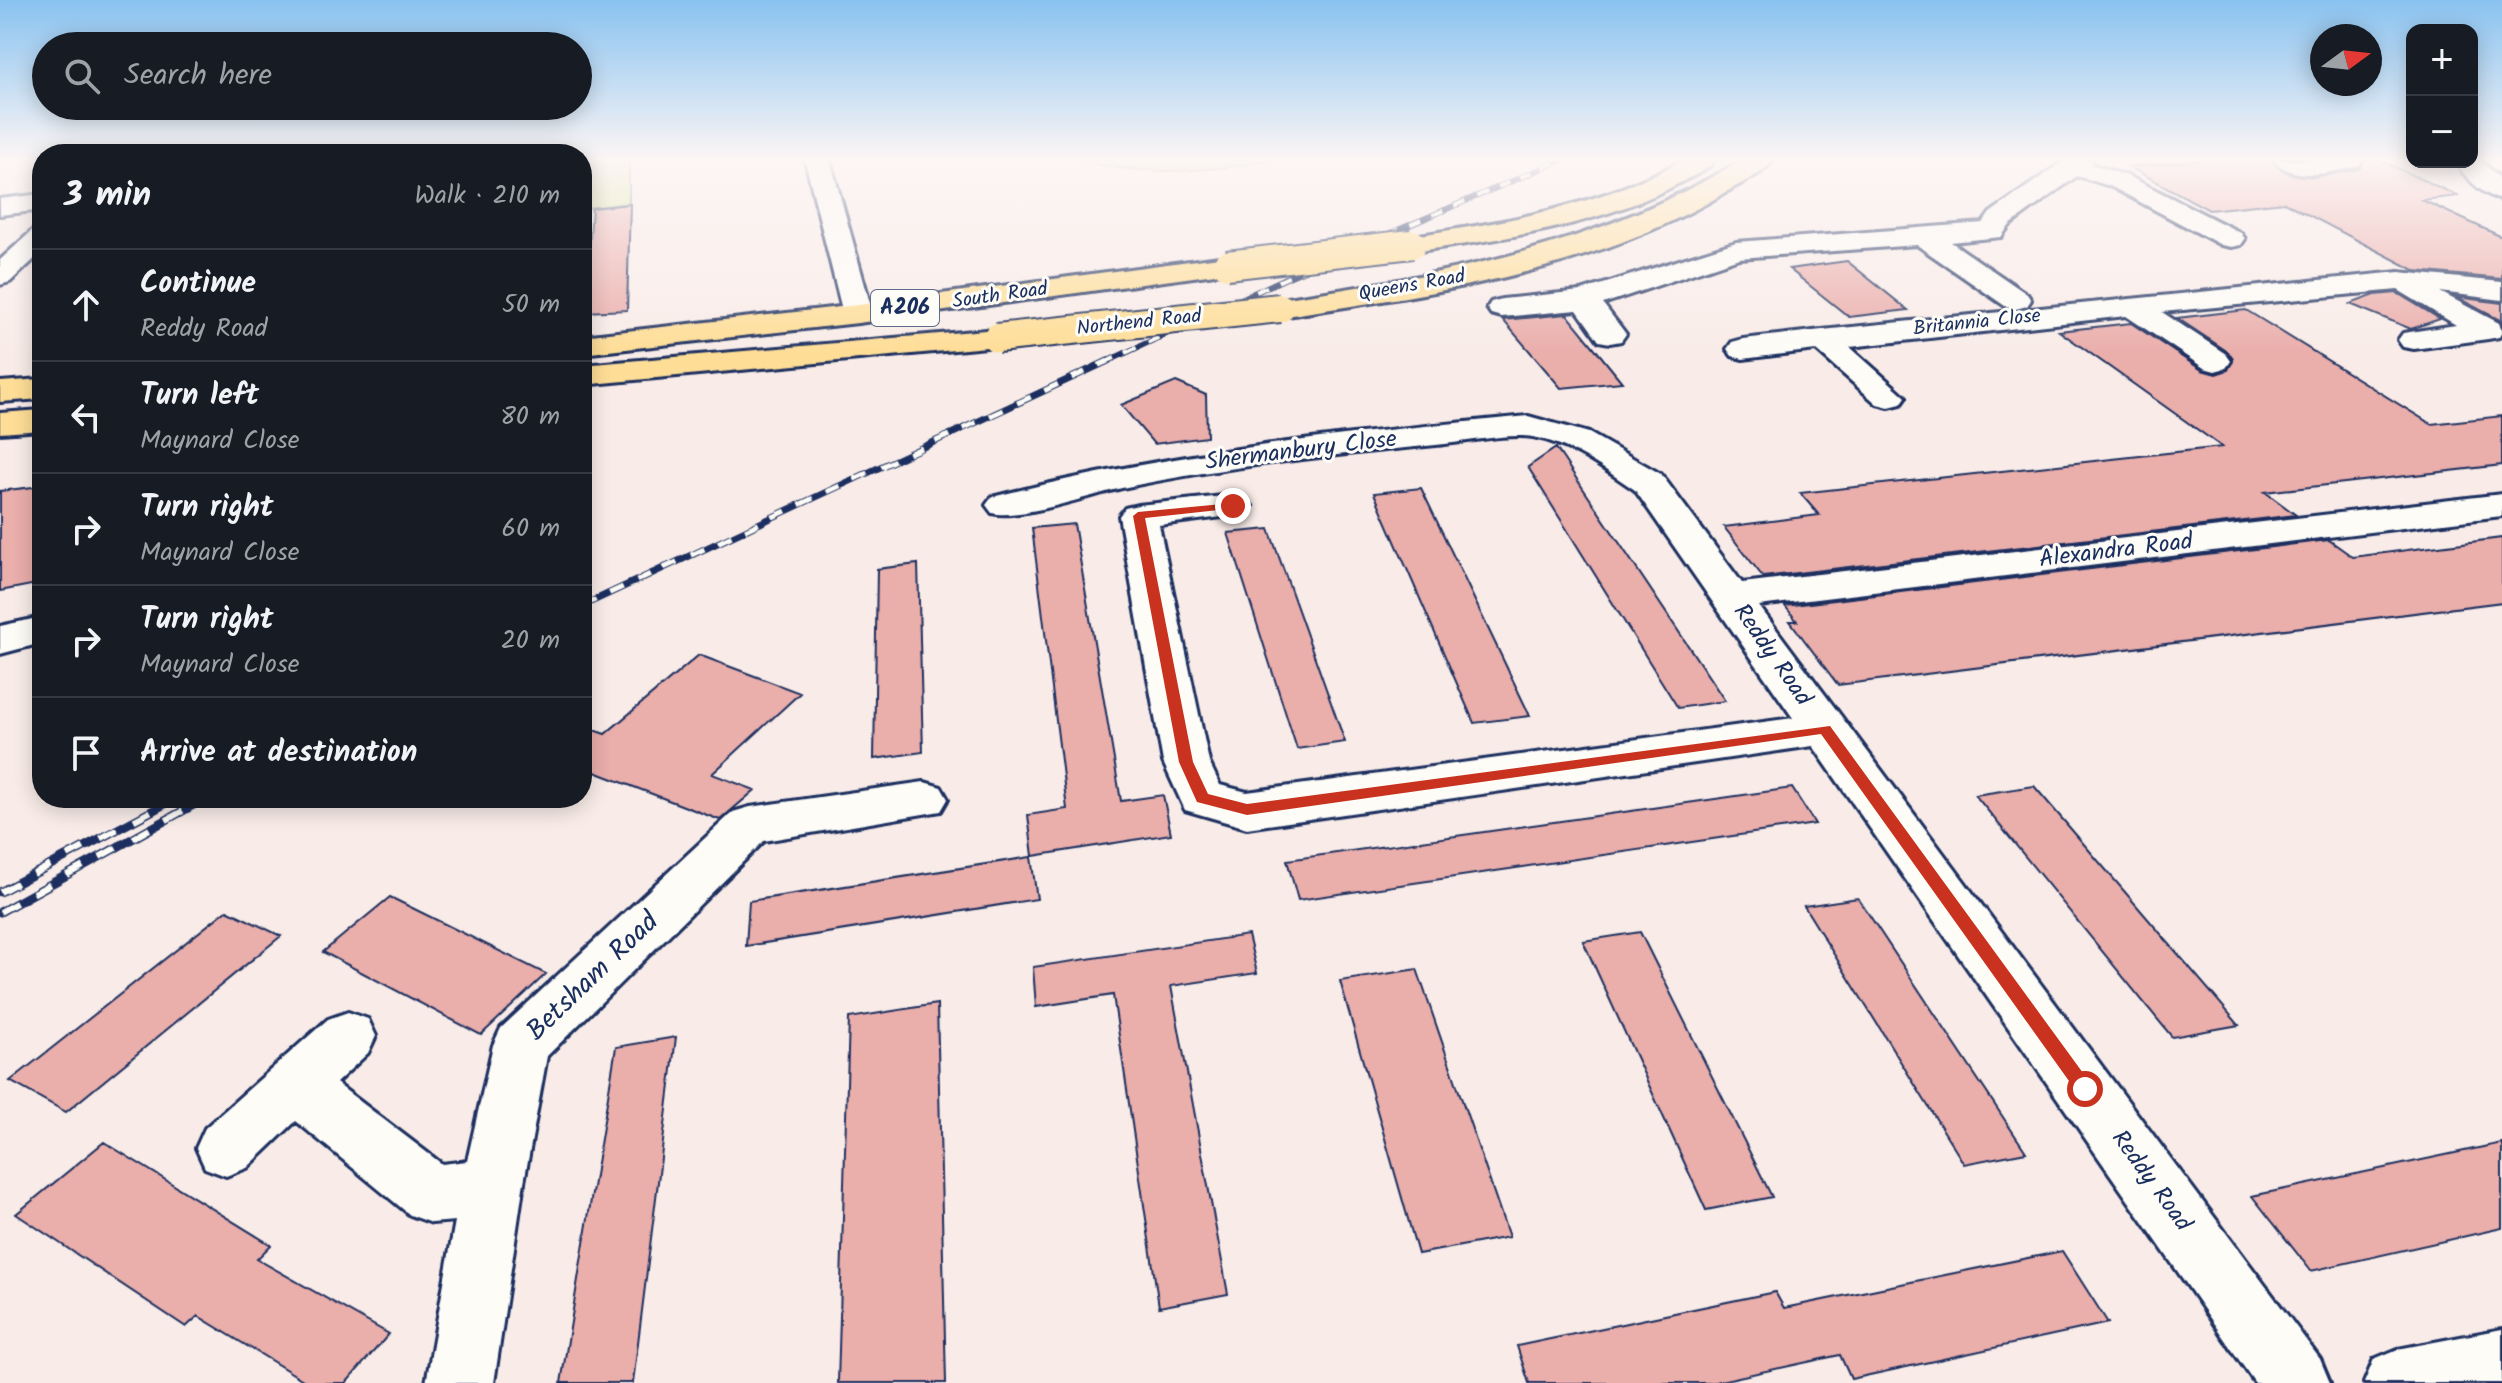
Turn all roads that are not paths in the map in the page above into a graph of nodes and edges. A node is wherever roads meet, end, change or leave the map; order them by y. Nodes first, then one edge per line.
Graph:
1 (834, 225) edge
2 (1524, 225) edge
3 (1644, 225) edge
4 (1996, 225) edge
5 (2203, 225) edge
6 (1923, 236) junction
7 (2231, 239) dead end
8 (32, 246) edge
9 (1227, 265) joint
10 (0, 276) edge
11 (2399, 281) junction
12 (2502, 291) edge
13 (1585, 300) junction
14 (2016, 300) dead end
15 (2132, 306) junction
16 (1280, 308) joint
17 (1502, 308) dead end
18 (858, 314) junction
19 (1610, 334) dead end
20 (997, 338) joint
21 (1822, 339) junction
22 (2414, 340) dead end
23 (592, 344) edge
24 (1743, 349) dead end
25 (2215, 361) dead end
26 (592, 374) edge
27 (32, 390) edge
28 (0, 392) edge
29 (1889, 397) dead end
30 (32, 421) edge
31 (0, 423) edge
32 (1598, 448) joint
33 (1005, 505) dead end
34 (2502, 505) edge
35 (1233, 506) dead end
36 (1731, 597) junction
37 (32, 632) edge
38 (0, 640) edge
39 (1825, 729) junction
40 (924, 799) dead end
41 (348, 1036) dead end
42 (295, 1085) junction
43 (226, 1148) dead end
44 (492, 1188) junction
45 (2502, 1363) edge
46 (460, 1383) edge
47 (2296, 1383) edge
48 (2398, 1383) edge

1 - 18 street
2 - 9 main road, Queens Road / A206, bridge
3 - 16 main road, Queens Road / A206
4 - 6 street
5 - 7 street
6 - 13 street
6 - 14 street
8 - 10 street
9 - 18 main road, South Road / A206
11 - 12 street, Britannia Close
11 - 15 street, Britannia Close
11 - 22 street
13 - 17 street
13 - 19 street
15 - 21 street, Britannia Close
15 - 25 street
16 - 20 main road, Northend Road / A206, bridge
18 - 23 main road, South Road / A206
20 - 26 main road, South Road / A206
21 - 24 street, Britannia Close
21 - 29 street
27 - 28 main road
30 - 31 main road
32 - 33 street, Shermanbury Close
32 - 36 street, Reddy Road
34 - 36 street, Alexandra Road
35 - 39 street
36 - 39 street, Reddy Road
37 - 38 street
39 - 47 street, Reddy Road
40 - 44 street, Betsham Road
41 - 42 street
42 - 43 street
42 - 44 street
44 - 46 street, Betsham Road
45 - 48 street

